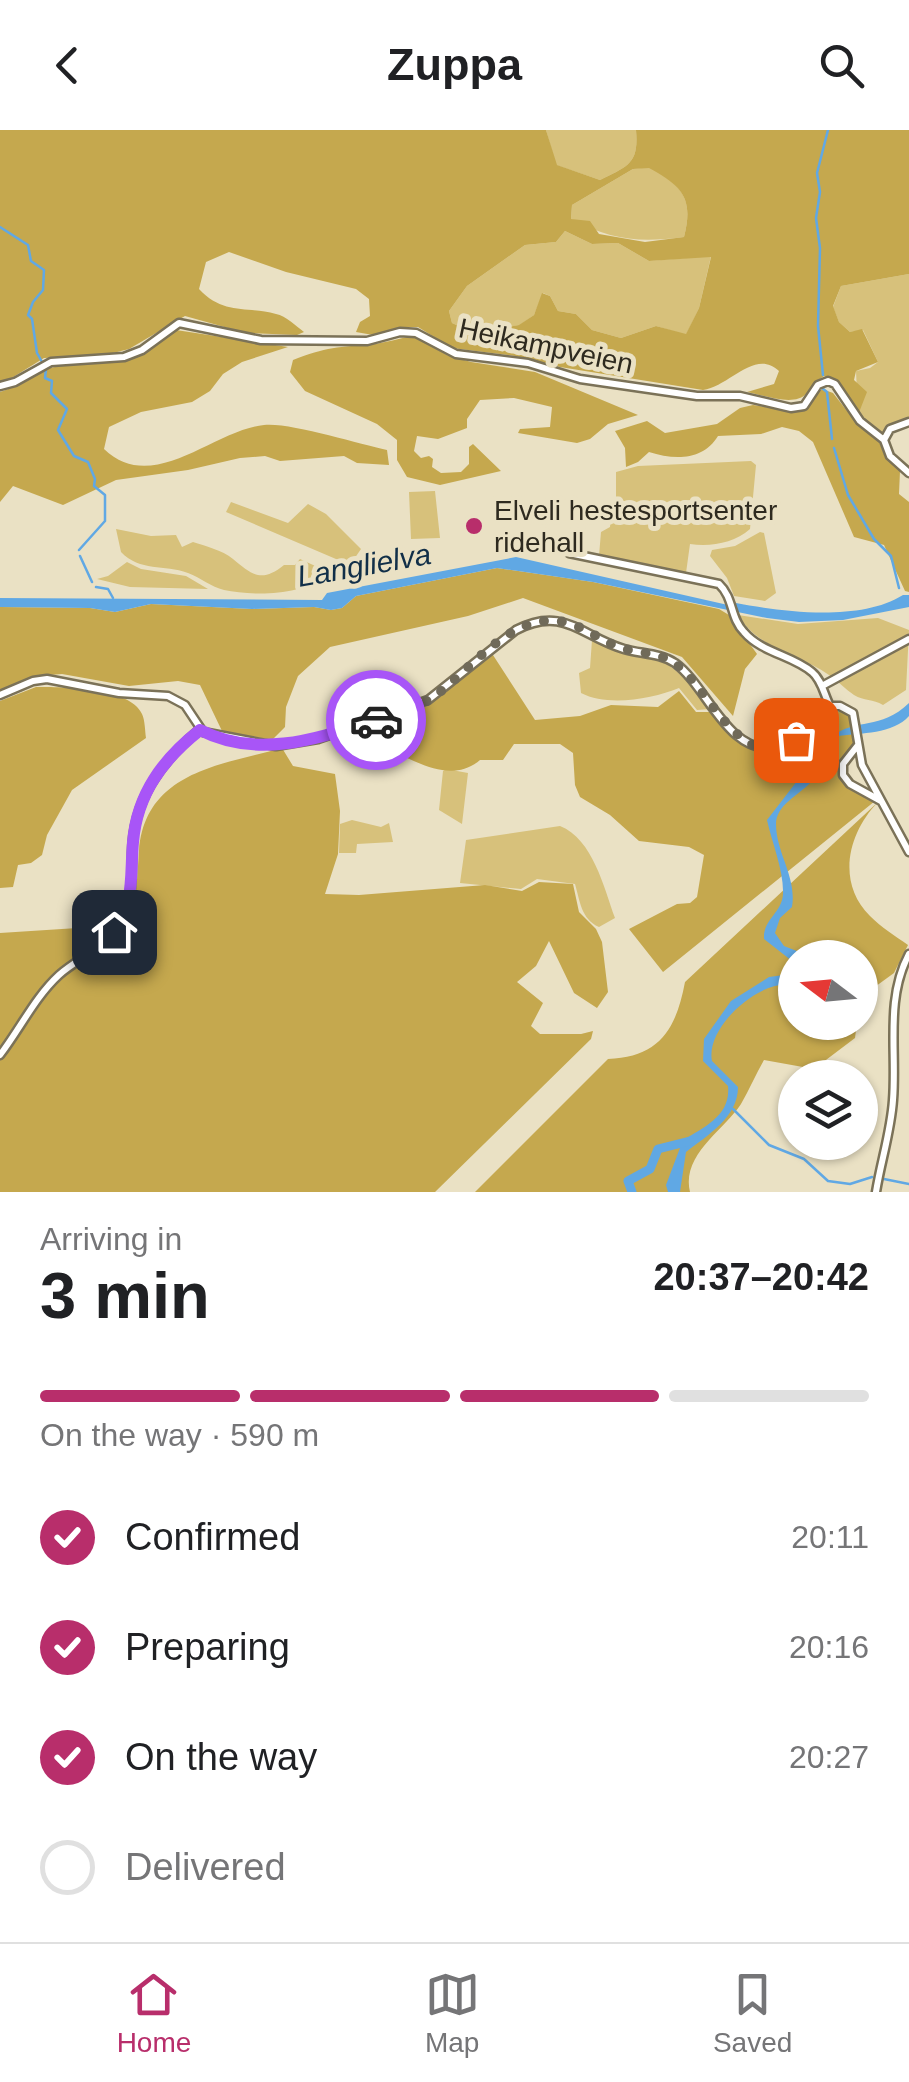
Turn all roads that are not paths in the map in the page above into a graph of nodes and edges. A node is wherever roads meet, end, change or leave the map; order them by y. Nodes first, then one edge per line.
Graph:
1 (0, 386) edge
2 (909, 422) edge
3 (884, 440) junction
4 (909, 473) edge
5 (569, 553) dead end
6 (909, 639) edge
7 (822, 686) junction
8 (0, 696) edge
9 (830, 706) junction
10 (200, 730) junction
11 (859, 742) junction
12 (882, 802) junction
13 (909, 852) edge
14 (909, 954) edge
15 (0, 1055) edge
16 (876, 1192) edge

1 - 3 street, Heikampveien
2 - 3 street
3 - 4 street
5 - 7 street
6 - 7 street
7 - 9 street
8 - 10 street
9 - 10 street
9 - 11 street
10 - 15 street
11 - 12 street
11 - 12 street
12 - 13 street
14 - 16 street

